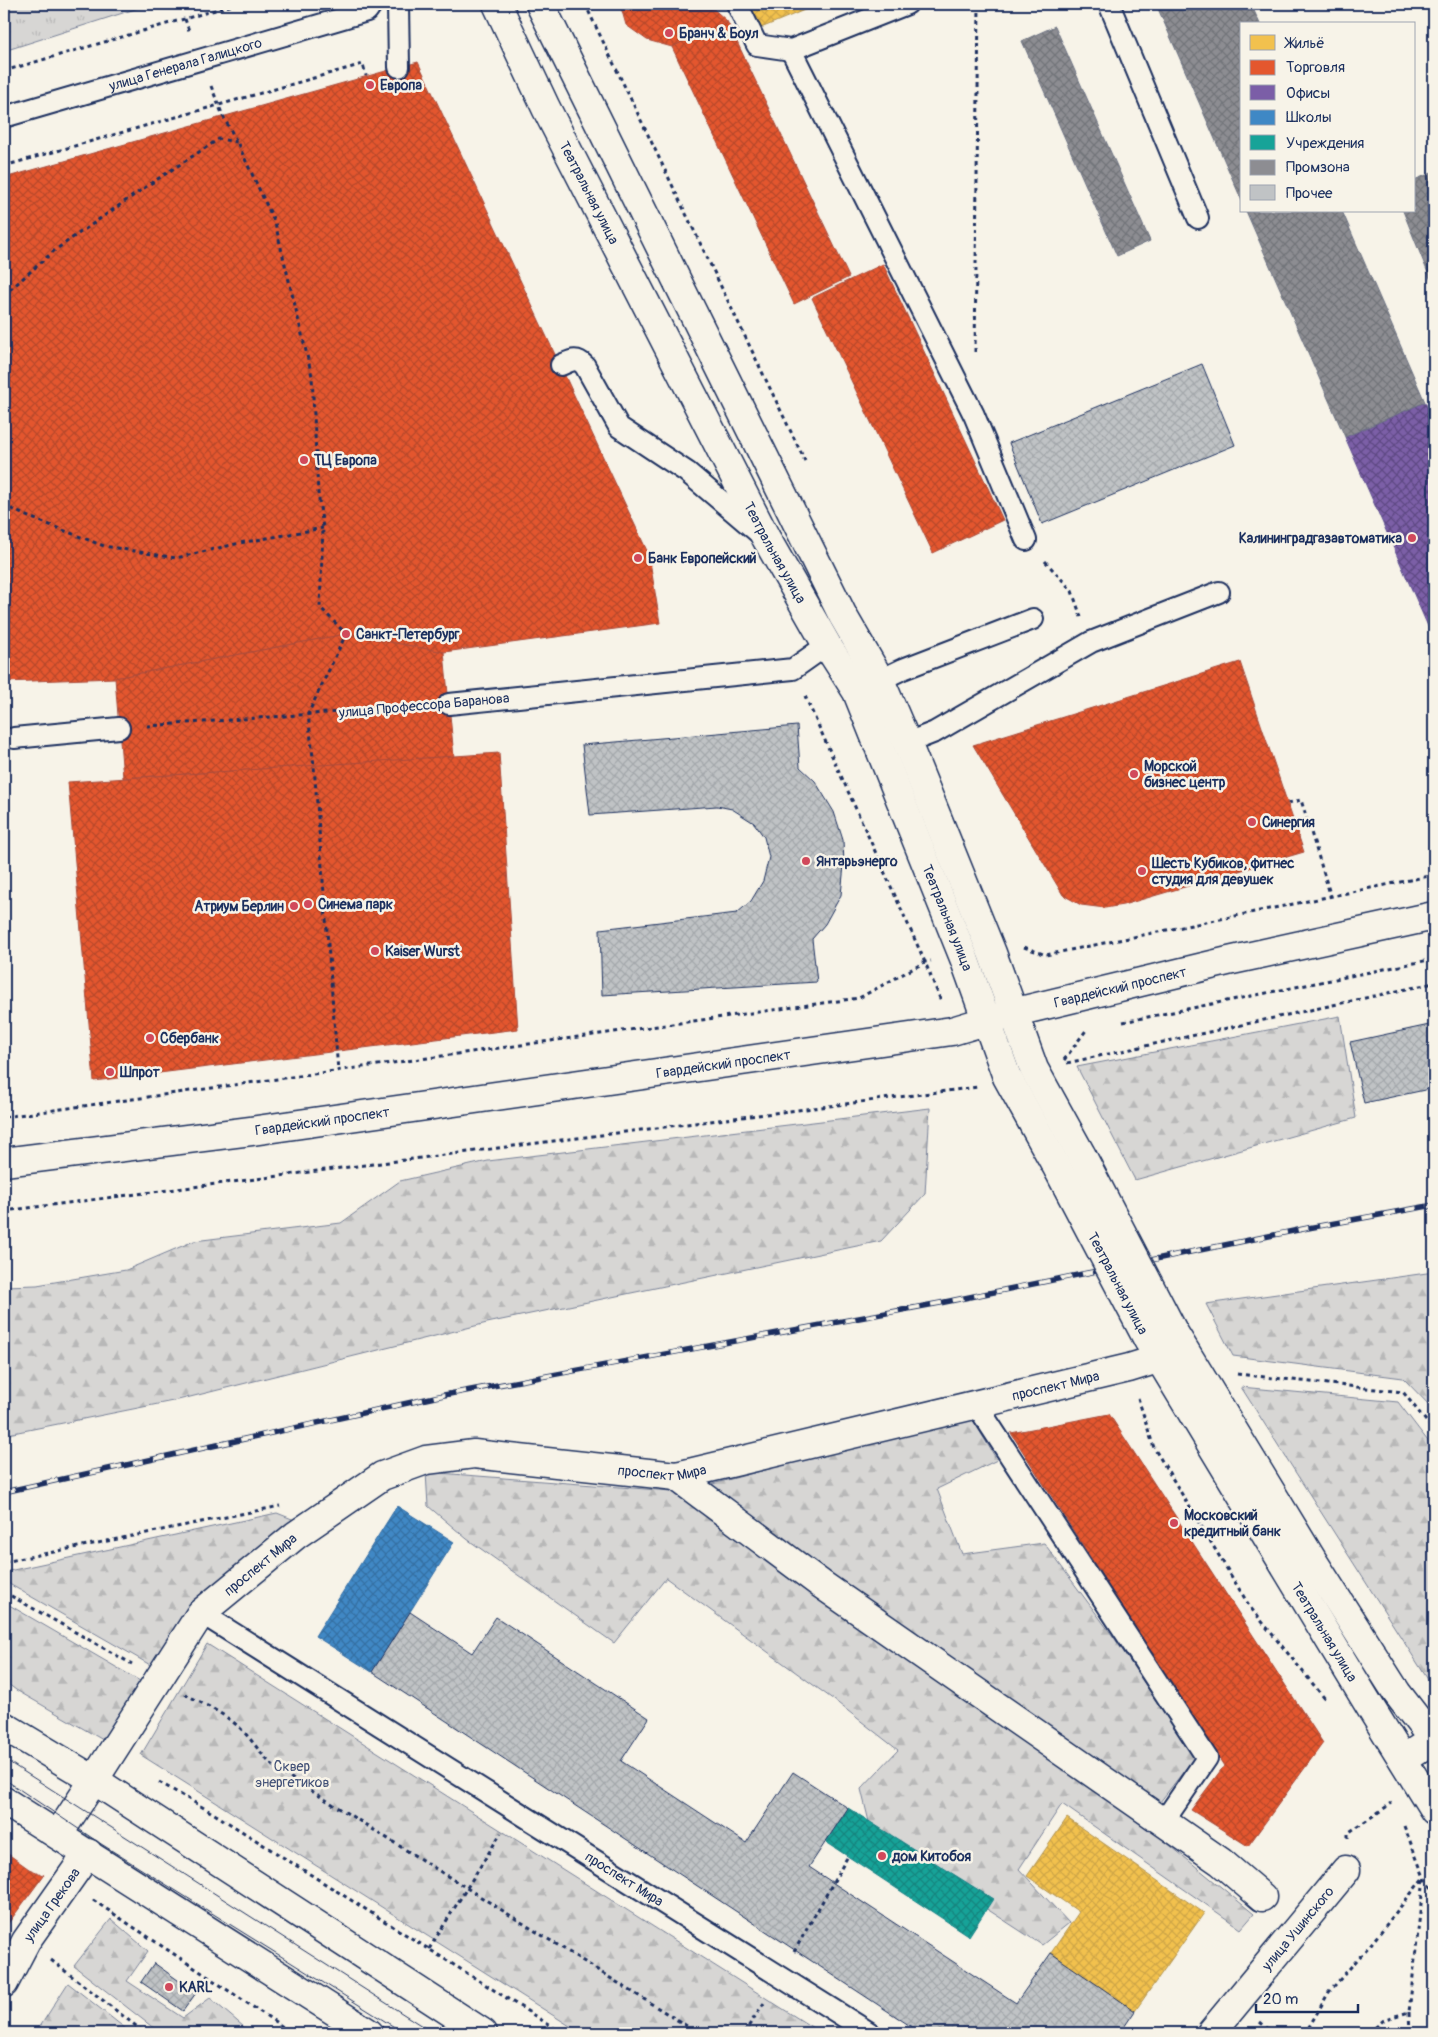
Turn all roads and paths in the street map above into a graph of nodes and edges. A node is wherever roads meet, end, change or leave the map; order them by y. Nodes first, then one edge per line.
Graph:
1 (236, 4) edge
2 (398, 4) edge
3 (497, 4) edge
4 (540, 4) edge
5 (585, 4) edge
6 (737, 4) edge
7 (907, 4) edge
8 (980, 4) edge
9 (1109, 4) edge
10 (370, 8) edge
11 (791, 50) junction
12 (399, 67) dead end
13 (4, 71) edge
14 (366, 76) dead end
15 (214, 93) dead end
16 (218, 105) junction
17 (4, 117) edge
18 (237, 142) junction
19 (4, 166) edge
20 (1198, 218) dead end
21 (4, 295) edge
22 (974, 356) dead end
23 (561, 364) dead end
24 (809, 470) dead end
25 (4, 505) edge
26 (323, 528) junction
27 (766, 538) junction
28 (1026, 540) joint
29 (1219, 592) dead end
30 (1034, 619) dead end
31 (1090, 642) junction
32 (827, 645) junction
33 (880, 680) junction
34 (805, 696) dead end
35 (449, 704) joint
36 (308, 714) junction
37 (119, 728) joint
38 (14, 738) dead end
39 (907, 743) junction
40 (1288, 803) dead end
41 (1434, 875) edge
42 (1331, 897) junction
43 (1434, 916) edge
44 (1021, 938) dead end
45 (1024, 947) junction
46 (992, 953) junction
47 (1027, 956) dead end
48 (964, 958) junction
49 (1434, 959) edge
50 (925, 962) junction
51 (1434, 983) edge
52 (999, 1016) junction
53 (1116, 1023) dead end
54 (1088, 1029) dead end
55 (952, 1032) junction
56 (1058, 1056) dead end
57 (1061, 1065) junction
58 (338, 1071) junction
59 (1007, 1077) junction
60 (974, 1079) dead end
61 (978, 1087) junction
62 (982, 1095) dead end
63 (4, 1117) edge
64 (4, 1162) edge
65 (4, 1211) edge
66 (1153, 1349) junction
67 (1129, 1368) junction
68 (1232, 1373) dead end
69 (976, 1404) junction
70 (1434, 1432) edge
71 (676, 1476) junction
72 (315, 1521) junction
73 (4, 1562) edge
74 (4, 1592) edge
75 (201, 1613) junction
76 (159, 1679) junction
77 (1329, 1704) dead end
78 (4, 1726) edge
79 (1434, 1740) edge
80 (111, 1754) junction
81 (1403, 1760) junction
82 (94, 1780) junction
83 (4, 1801) edge
84 (515, 1810) junction
85 (1398, 1810) dead end
86 (1434, 1810) edge
87 (1401, 1818) dead end
88 (1164, 1822) junction
89 (58, 1835) junction
90 (88, 1854) junction
91 (848, 1856) dead end
92 (1346, 1870) joint
93 (1424, 1877) junction
94 (68, 1883) junction
95 (467, 1889) junction
96 (1434, 1891) edge
97 (1262, 1896) dead end
98 (26, 1942) junction
99 (429, 1949) junction
100 (782, 1978) junction
101 (4, 1983) edge
102 (1409, 2012) junction
103 (145, 2033) edge
104 (292, 2033) edge
105 (369, 2033) edge
106 (482, 2033) edge
107 (562, 2033) edge
108 (698, 2033) edge
109 (744, 2033) edge
110 (870, 2033) edge
111 (1211, 2033) edge
112 (1302, 2033) edge
113 (1369, 2033) edge
114 (1410, 2033) edge

1 - 13 path
2 - 12 lane
3 - 27 main road, Театральная улица
4 - 33 main road, Театральная улица
5 - 24 path
6 - 11 lane
7 - 11 lane
8 - 22 path
9 - 20 lane
10 - 17 lane, улица Генерала Галицкого
11 - 28 lane
14 - 16 path
15 - 16 path
16 - 18 path
16 - 19 path
18 - 21 path
18 - 26 path
23 - 27 lane
25 - 26 path
26 - 36 path
27 - 32 main road, Театральная улица
28 - 31 path
29 - 31 lane
30 - 33 lane
31 - 39 lane
32 - 35 lane, улица Профессора Баранова
32 - 48 main road, Театральная улица
33 - 39 main road, Театральная улица
34 - 50 path
35 - 36 path, улица Профессора Баранова
36 - 37 path, улица Профессора Баранова
36 - 58 path
37 - 38 lane
39 - 46 main road, Театральная улица
40 - 42 path
41 - 42 path
42 - 45 path
43 - 52 main road, Гвардейский проспект
44 - 45 path
45 - 46 path
45 - 47 path
46 - 52 main road, Театральная улица
48 - 50 path
48 - 52 main road, Театральная улица
49 - 53 path
50 - 55 path
50 - 58 path
51 - 57 path
52 - 55 main road, Гвардейский проспект
52 - 59 main road, Театральная улица
52 - 79 main road, Театральная улица, bridge
54 - 57 path
55 - 64 main road, Гвардейский проспект
56 - 57 path
58 - 63 path
59 - 61 path
59 - 66 main road, Театральная улица, bridge
60 - 61 path
61 - 62 path
61 - 65 path
66 - 67 main road, проспект Мира
66 - 81 main road, Театральная улица
67 - 69 main road, проспект Мира
67 - 77 path
68 - 70 path
69 - 71 main road, проспект Мира
69 - 88 lane
71 - 72 main road, проспект Мира
71 - 88 main road
72 - 73 path
72 - 75 main road, проспект Мира
74 - 76 path
75 - 76 main road, проспект Мира
75 - 84 lane, проспект Мира
76 - 80 main road, проспект Мира
76 - 95 path
78 - 82 main road
79 - 81 main road
80 - 82 main road, проспект Мира
80 - 99 path
81 - 86 main road, Театральная улица
82 - 89 main road, проспект Мира
82 - 106 main road
83 - 89 main road
84 - 95 path
84 - 100 lane, проспект Мира
85 - 92 path
87 - 93 path
88 - 97 main road
89 - 90 main road
90 - 94 main road, улица Грекова
90 - 105 main road
91 - 100 path
92 - 111 main road, улица Ушинского
93 - 96 path
93 - 102 path
93 - 112 path
94 - 98 main road, улица Грекова
94 - 104 path
95 - 99 path
95 - 108 path
98 - 101 main road, улица Грекова
98 - 103 path
99 - 107 path
100 - 109 path
100 - 110 lane, проспект Мира
102 - 113 path
102 - 114 path

